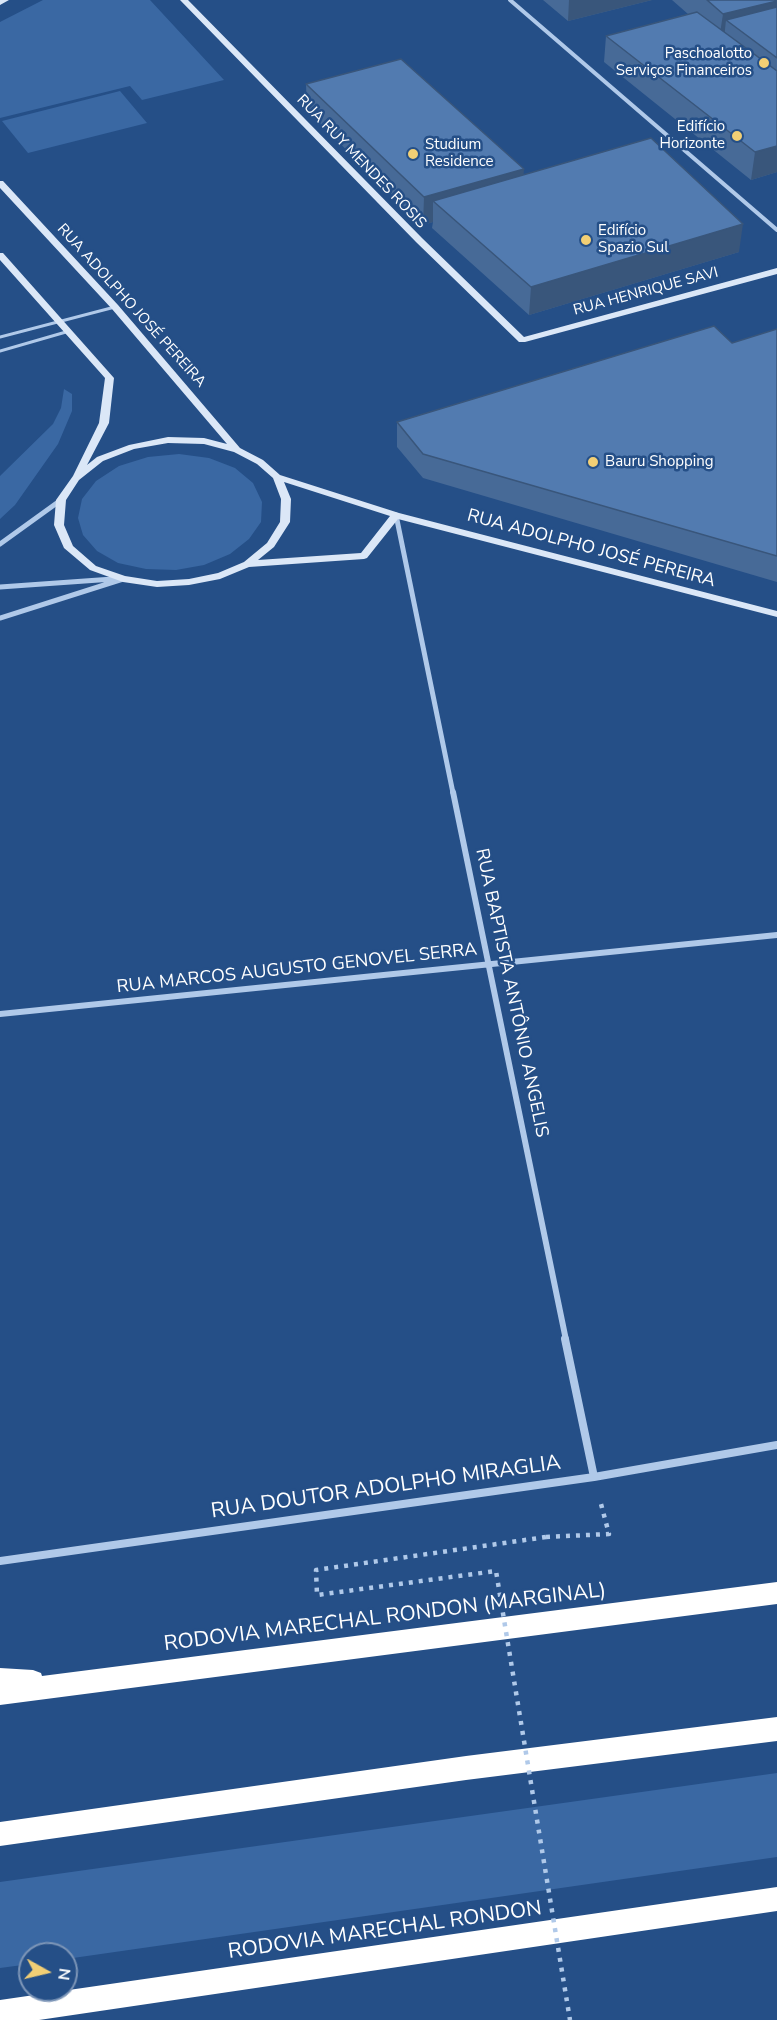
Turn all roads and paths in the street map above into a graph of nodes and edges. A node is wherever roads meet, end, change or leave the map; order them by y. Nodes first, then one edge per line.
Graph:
1 (5, 0) edge
2 (184, 0) edge
3 (510, 0) edge
4 (0, 3) edge
5 (0, 183) edge
6 (777, 230) edge
7 (0, 255) edge
8 (777, 271) edge
9 (115, 307) junction
10 (58, 322) junction
11 (66, 332) junction
12 (0, 337) edge
13 (522, 340) joint
14 (0, 351) edge
15 (237, 450) junction
16 (277, 477) junction
17 (76, 478) junction
18 (61, 500) junction
19 (396, 515) junction
20 (0, 544) edge
21 (247, 564) junction
22 (123, 579) junction
23 (0, 587) edge
24 (777, 614) edge
25 (0, 618) edge
26 (777, 935) edge
27 (490, 964) junction
28 (0, 1014) edge
29 (777, 1445) edge
30 (594, 1477) junction
31 (0, 1562) edge
32 (777, 1593) edge
33 (0, 1679) edge
34 (77, 1683) junction
35 (0, 1693) edge
36 (777, 1729) edge
37 (0, 1834) edge
38 (777, 1899) edge
39 (0, 2013) edge
40 (570, 2020) edge

1 - 4 street
2 - 13 street, RUA RUY MENDES ROSIS
3 - 6 street
5 - 9 street, RUA ADOLPHO JOSÉ PEREIRA
7 - 10 street
8 - 13 street, RUA HENRIQUE SAVI
9 - 10 lane
9 - 15 street, RUA ADOLPHO JOSÉ PEREIRA
10 - 11 street
10 - 12 lane
11 - 14 lane
11 - 17 street
15 - 16 street
15 - 17 street
16 - 19 street, RUA ADOLPHO JOSÉ PEREIRA
16 - 21 street
17 - 18 street
18 - 20 street
18 - 22 street
19 - 21 street
19 - 24 street, RUA ADOLPHO JOSÉ PEREIRA
19 - 27 street, RUA BAPTISTA ANTÔNIO ANGELIS
21 - 22 street
22 - 23 street
22 - 25 street
26 - 27 street, RUA MARCOS AUGUSTO GENOVEL SERRA
27 - 28 street, RUA MARCOS AUGUSTO GENOVEL SERRA
27 - 30 street, RUA BAPTISTA ANTÔNIO ANGELIS
29 - 30 street, RUA DOUTOR ADOLPHO MIRAGLIA
30 - 31 street, RUA DOUTOR ADOLPHO MIRAGLIA
30 - 40 path, bridge
32 - 34 highway, RODOVIA MARECHAL RONDON (MARGINAL)
33 - 34 highway
34 - 35 highway, RODOVIA MARECHAL RONDON (MARGINAL)
36 - 37 highway
38 - 39 highway, RODOVIA MARECHAL RONDON

